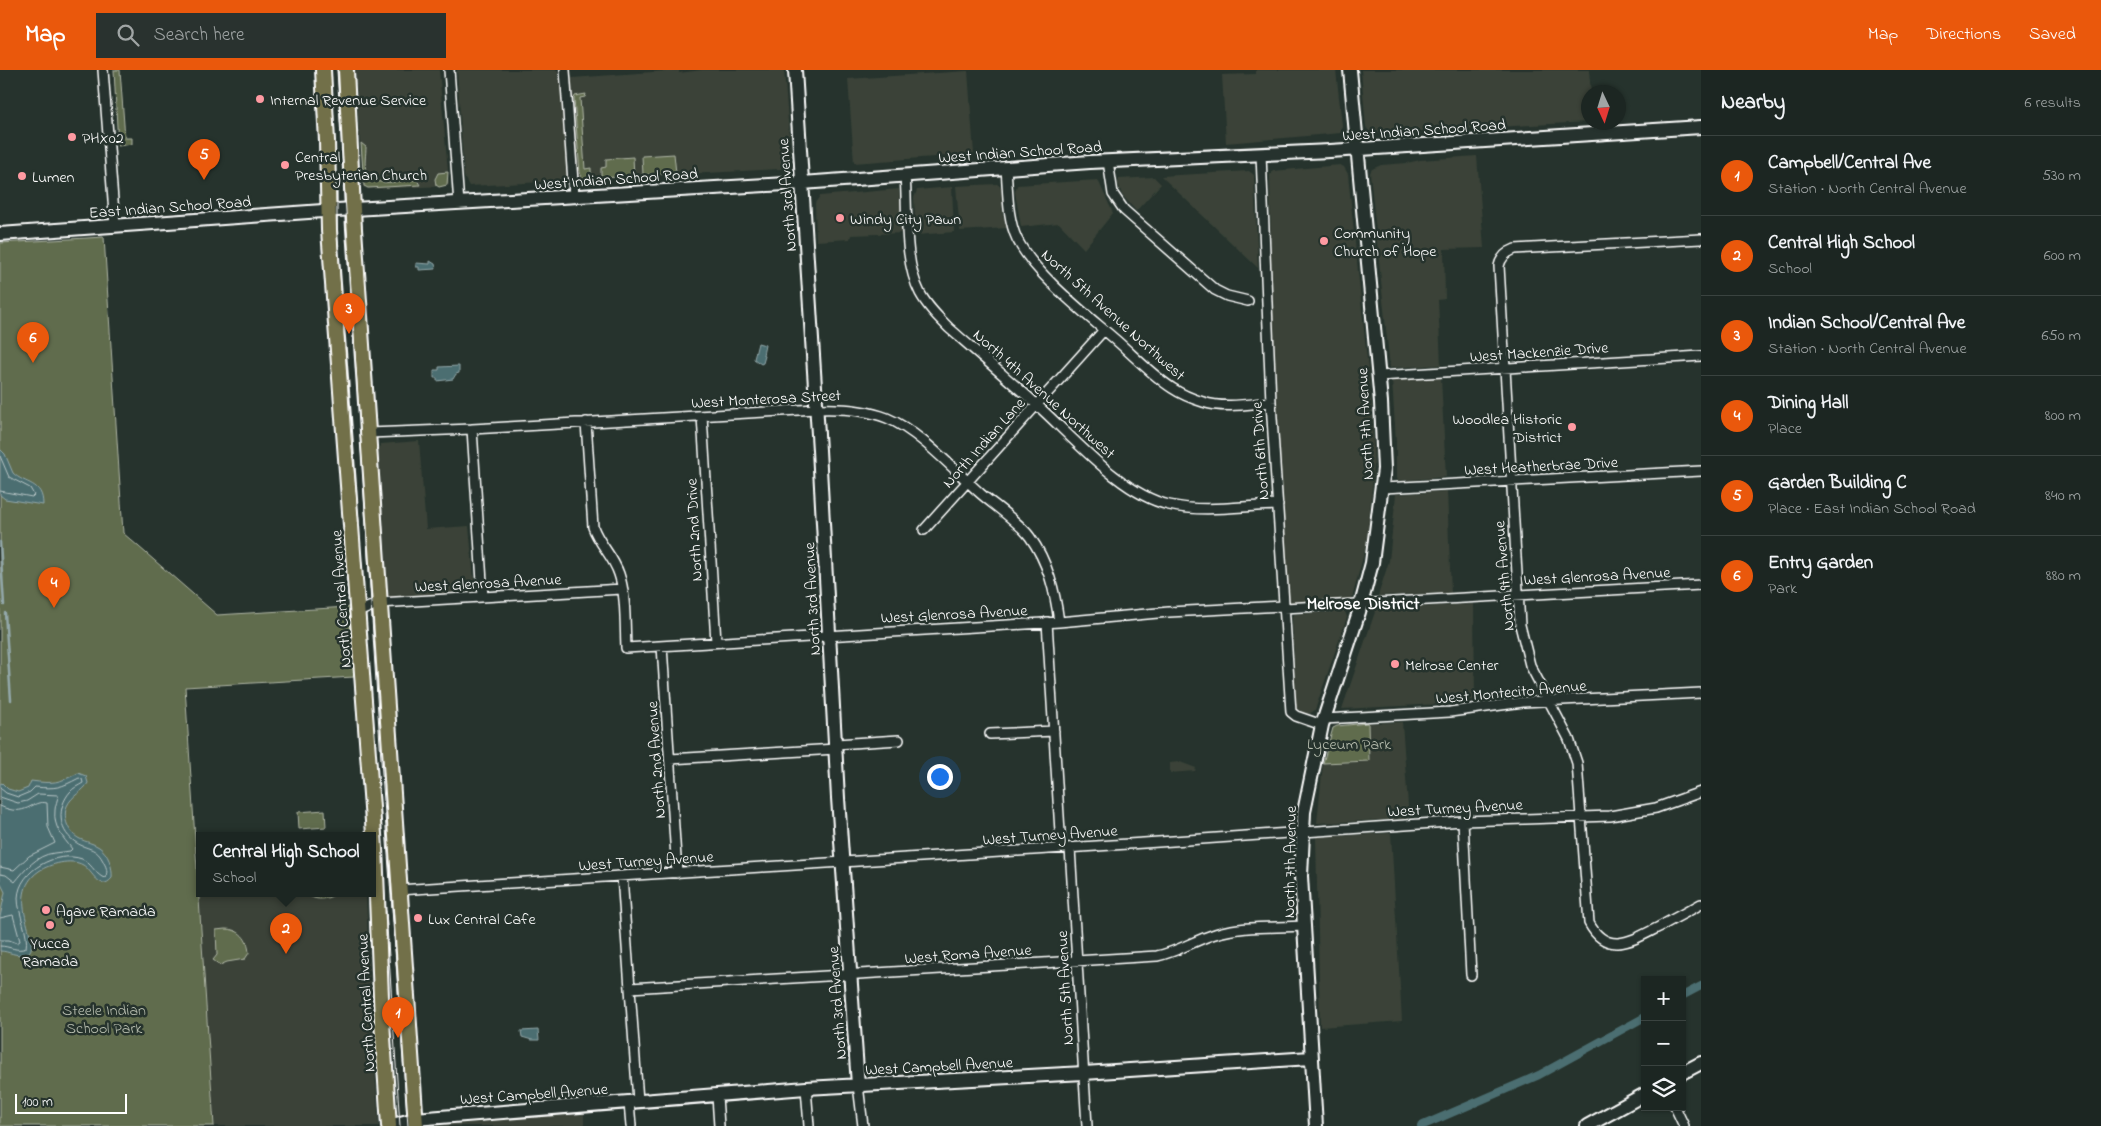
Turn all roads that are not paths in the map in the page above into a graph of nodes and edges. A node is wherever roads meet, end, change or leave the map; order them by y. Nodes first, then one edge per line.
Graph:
1 (103, 70) edge
2 (323, 70) edge
3 (346, 70) edge
4 (449, 70) edge
5 (565, 70) edge
6 (795, 70) edge
7 (1350, 70) edge
8 (1701, 127) edge
9 (1358, 149) junction
10 (1261, 154) junction
11 (1108, 161) junction
12 (1006, 168) junction
13 (905, 175) junction
14 (802, 183) junction
15 (574, 196) junction
16 (459, 204) junction
17 (341, 210) junction
18 (115, 226) junction
19 (0, 234) edge
20 (1701, 239) edge
21 (1248, 301) dead end
22 (1104, 330) junction
23 (1701, 356) edge
24 (1505, 367) junction
25 (1379, 376) junction
26 (1271, 402) junction
27 (1037, 405) junction
28 (816, 409) junction
29 (702, 416) junction
30 (586, 422) junction
31 (472, 429) junction
32 (369, 433) junction
33 (1701, 470) edge
34 (1511, 481) junction
35 (968, 482) junction
36 (1383, 488) junction
37 (1278, 505) junction
38 (924, 530) dead end
39 (1701, 585) edge
40 (622, 589) junction
41 (1517, 594) junction
42 (483, 597) junction
43 (379, 603) junction
44 (1361, 605) junction
45 (1284, 607) junction
46 (358, 612) junction
47 (1047, 622) junction
48 (1059, 622) junction
49 (830, 635) junction
50 (716, 642) junction
51 (662, 646) junction
52 (1701, 693) edge
53 (1548, 700) junction
54 (1323, 722) junction
55 (1054, 731) junction
56 (990, 734) dead end
57 (899, 740) dead end
58 (836, 747) junction
59 (670, 759) junction
60 (1701, 792) edge
61 (1582, 817) junction
62 (1462, 821) junction
63 (374, 832) edge
64 (1302, 832) junction
65 (1066, 848) junction
66 (843, 863) junction
67 (376, 871) edge
68 (677, 873) junction
69 (622, 876) junction
70 (398, 890) junction
71 (1701, 904) edge
72 (1303, 926) junction
73 (1078, 961) junction
74 (850, 975) junction
75 (1471, 975) dead end
76 (630, 988) junction
77 (1311, 1058) junction
78 (1701, 1063) edge
79 (1686, 1071) edge
80 (1084, 1074) junction
81 (858, 1085) junction
82 (806, 1088) junction
83 (717, 1096) junction
84 (1641, 1096) edge
85 (633, 1102) junction
86 (1677, 1111) edge
87 (415, 1122) edge
88 (389, 1126) edge
89 (631, 1126) edge
90 (720, 1126) edge
91 (809, 1126) edge
92 (863, 1126) edge
93 (1087, 1126) edge
94 (1316, 1126) edge
95 (1587, 1126) edge
96 (1684, 1126) edge

1 - 18 street
2 - 17 main road, North Central Avenue
3 - 17 main road, North Central Avenue
4 - 16 street
5 - 15 street
6 - 14 main road, North 3rd Avenue
7 - 9 main road, North 7th Avenue
8 - 9 main road, West Indian School Road
9 - 10 main road, West Indian School Road
9 - 25 main road, North 7th Avenue
10 - 11 main road, West Indian School Road
10 - 26 street, North 6th Drive
11 - 12 main road, West Indian School Road
11 - 21 street
12 - 13 main road, West Indian School Road
12 - 22 street, North 5th Avenue Northwest
13 - 14 main road, West Indian School Road
13 - 27 street, North 4th Avenue Northwest
14 - 15 main road, West Indian School Road
14 - 28 main road, North 3rd Avenue
15 - 16 main road, West Indian School Road
16 - 17 main road, West Indian School Road
17 - 18 main road, East Indian School Road
17 - 32 main road, North Central Avenue
17 - 46 main road, North Central Avenue
18 - 19 main road, East Indian School Road
20 - 24 street, North 9th Avenue
22 - 26 street, North 5th Avenue Northwest
22 - 27 street, North Indian Lane
23 - 24 street, West Mackenzie Drive
24 - 25 street, West Mackenzie Drive
24 - 34 street, North 9th Avenue
25 - 36 main road, North 7th Avenue
26 - 37 street, North 6th Drive
27 - 35 street, North Indian Lane
27 - 37 street, North 4th Avenue Northwest
28 - 29 street, West Monterosa Street
28 - 35 street, West Monterosa Street
28 - 49 main road, North 3rd Avenue
29 - 30 street, West Monterosa Street
29 - 50 street, North 2nd Drive
30 - 31 street, West Monterosa Street
30 - 40 street
31 - 32 street, West Monterosa Street
31 - 42 street
32 - 43 main road, North Central Avenue
33 - 34 street, West Heatherbrae Drive
34 - 36 street, West Heatherbrae Drive
34 - 41 street, North 9th Avenue
35 - 38 street, North Indian Lane
35 - 48 street, West Monterosa Street
36 - 44 main road, North 7th Avenue
37 - 45 street, North 6th Drive
39 - 41 street, West Glenrosa Avenue
40 - 42 street, West Glenrosa Avenue
40 - 51 street, West Glenrosa Avenue
41 - 44 street, West Glenrosa Avenue
41 - 53 street, North 9th Avenue
42 - 43 street, West Glenrosa Avenue
43 - 46 street, West Glenrosa Avenue
43 - 70 main road, North Central Avenue
44 - 45 street, West Glenrosa Avenue
44 - 54 main road, North 7th Avenue
45 - 48 street, West Glenrosa Avenue
45 - 54 street, North 6th Drive
46 - 63 main road, North Central Avenue
47 - 48 street, West Glenrosa Avenue
47 - 49 street, West Glenrosa Avenue
47 - 55 street, North 5th Avenue
49 - 50 street, West Glenrosa Avenue
49 - 58 main road, North 3rd Avenue
50 - 51 street, West Glenrosa Avenue
51 - 59 street, North 2nd Avenue
52 - 53 street, West Montecito Avenue
53 - 54 street, West Montecito Avenue
53 - 61 street, North 9th Avenue
54 - 64 main road, North 7th Avenue
55 - 56 street
55 - 65 street, North 5th Avenue
57 - 58 street
58 - 59 street
58 - 66 main road, North 3rd Avenue
59 - 68 street, North 2nd Avenue
60 - 61 street, West Turney Avenue
61 - 62 street, West Turney Avenue
61 - 71 street, North 9th Avenue
62 - 64 street, West Turney Avenue
62 - 75 street
64 - 65 street, West Turney Avenue
64 - 72 main road, North 7th Avenue
65 - 66 street, West Turney Avenue
65 - 73 street, North 5th Avenue
66 - 68 street, West Turney Avenue
66 - 74 main road, North 3rd Avenue
67 - 88 main road, North Central Avenue
68 - 69 street, West Turney Avenue
69 - 70 street, West Turney Avenue
69 - 76 street
70 - 87 main road, North Central Avenue
72 - 73 street, West Roma Avenue
72 - 77 main road, North 7th Avenue
73 - 74 street, West Roma Avenue
73 - 80 street, North 5th Avenue
74 - 76 street, West Roma Avenue
74 - 81 main road, North 3rd Avenue
76 - 85 street
77 - 80 main road, West Campbell Avenue
77 - 94 main road, North 7th Avenue
78 - 79 main road
80 - 81 main road, West Campbell Avenue
80 - 93 street, North 5th Avenue
81 - 82 main road, West Campbell Avenue
81 - 92 street, North 3rd Avenue
82 - 83 main road, West Campbell Avenue
82 - 91 street
83 - 85 main road, West Campbell Avenue
83 - 90 street
84 - 95 main road
85 - 87 main road, West Campbell Avenue
85 - 89 street
86 - 96 street
87 - 88 main road, West Campbell Avenue

